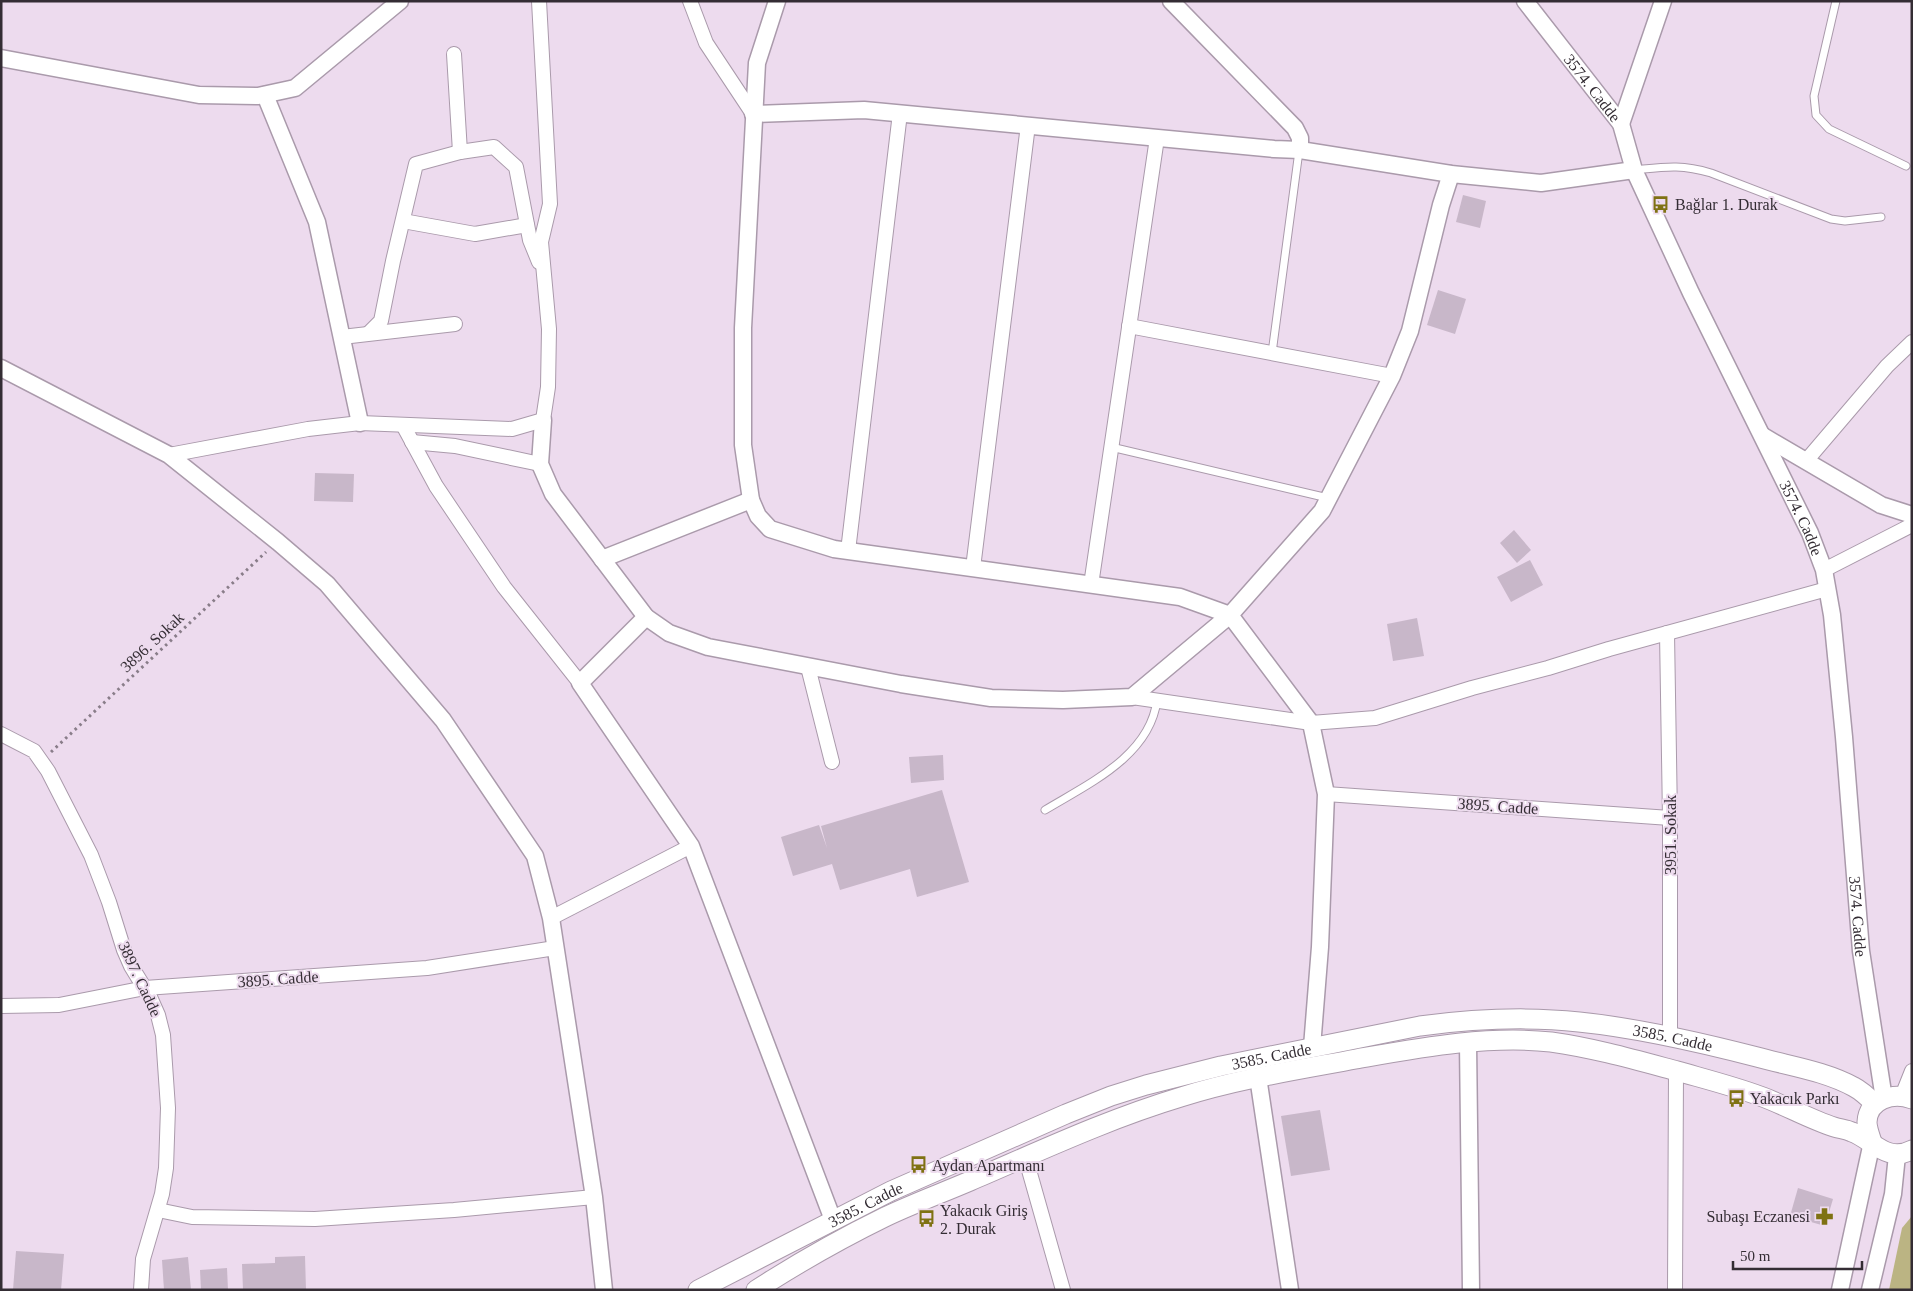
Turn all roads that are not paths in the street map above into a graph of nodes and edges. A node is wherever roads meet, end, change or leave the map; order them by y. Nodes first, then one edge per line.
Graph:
1 (539, 1) edge
2 (690, 1) edge
3 (777, 1) edge
4 (1171, 1) edge
5 (1525, 1) edge
6 (1663, 1) edge
7 (1836, 1) edge
8 (393, 3) edge
9 (454, 54) dead end
10 (1, 58) edge
11 (265, 95) junction
12 (900, 113) junction
13 (753, 114) junction
14 (1621, 124) junction
15 (1028, 125) junction
16 (1157, 138) junction
17 (1300, 150) junction
18 (460, 152) junction
19 (1906, 166) dead end
20 (1634, 170) junction
21 (1451, 174) junction
22 (1881, 217) dead end
23 (403, 220) junction
24 (527, 225) junction
25 (544, 274) junction
26 (455, 324) dead end
27 (1129, 326) junction
28 (369, 333) junction
29 (342, 337) junction
30 (1912, 342) edge
31 (1272, 353) junction
32 (1, 368) edge
33 (1392, 376) junction
34 (543, 420) junction
35 (360, 423) junction
36 (403, 425) junction
37 (1763, 436) junction
38 (412, 442) junction
39 (1111, 447) junction
40 (168, 455) junction
41 (1806, 461) junction
42 (540, 464) junction
43 (1328, 498) junction
44 (751, 500) junction
45 (1912, 515) edge
46 (1912, 525) edge
47 (848, 551) junction
48 (602, 559) junction
49 (973, 568) junction
50 (1824, 570) junction
51 (1091, 585) junction
52 (1827, 589) junction
53 (1230, 615) junction
54 (646, 617) junction
55 (1667, 633) junction
56 (808, 667) junction
57 (580, 683) junction
58 (1132, 697) junction
59 (1157, 700) junction
60 (1311, 723) junction
61 (1, 734) edge
62 (832, 762) dead end
63 (1326, 794) junction
64 (1045, 810) dead end
65 (1670, 818) junction
66 (691, 846) junction
67 (551, 918) junction
68 (555, 948) junction
69 (145, 988) junction
70 (1, 1006) edge
71 (1670, 1038) junction
72 (1468, 1043) junction
73 (1312, 1047) junction
74 (1676, 1071) junction
75 (1912, 1071) edge
76 (1258, 1077) junction
77 (1907, 1098) edge
78 (1879, 1101) junction
79 (1872, 1142) junction
80 (1907, 1154) edge
81 (1025, 1156) junction
82 (594, 1197) junction
83 (158, 1210) junction
84 (833, 1220) junction
85 (607, 1288) edge
86 (141, 1290) edge
87 (698, 1290) edge
88 (756, 1290) edge
89 (1064, 1290) edge
90 (1290, 1290) edge
91 (1471, 1290) edge
92 (1675, 1290) edge
93 (1840, 1290) edge
94 (1870, 1290) edge

1 - 25 street
2 - 13 street
3 - 13 street
4 - 17 street
5 - 14 street, 3574. Cadde
6 - 14 street
7 - 19 lane
8 - 11 street
9 - 18 street
10 - 11 street
11 - 29 street
12 - 13 street
12 - 15 street
12 - 47 street
13 - 44 street
14 - 20 street, 3574. Cadde
15 - 16 street
15 - 49 street
16 - 17 street
16 - 27 street
17 - 21 street
17 - 31 lane
18 - 23 street
18 - 24 street
20 - 21 street
20 - 22 lane
20 - 37 street, 3574. Cadde
21 - 33 street
23 - 24 street
23 - 28 street
24 - 25 street
25 - 34 street
26 - 28 street
27 - 31 street
27 - 39 street
28 - 29 street
29 - 35 street
30 - 41 street
31 - 33 street
32 - 40 street
33 - 43 street
34 - 36 street
34 - 42 street
35 - 36 street
35 - 40 street
36 - 38 street
37 - 41 street
37 - 50 street, 3574. Cadde
38 - 42 street
38 - 57 street
39 - 43 lane
39 - 51 street
40 - 67 street
41 - 45 street
42 - 48 street
43 - 53 street
44 - 47 street
44 - 48 street
46 - 50 street
47 - 49 street
48 - 54 street
49 - 51 street
50 - 52 street, 3574. Cadde
51 - 53 street
52 - 55 street
52 - 78 street, 3574. Cadde
53 - 58 street
53 - 60 street
54 - 56 street
54 - 57 street
55 - 60 street
55 - 65 street, 3951. Sokak
56 - 58 street
56 - 62 street
57 - 66 street
58 - 59 street
59 - 60 street
59 - 64 lane
60 - 63 street
61 - 69 street, 3897. Cadde
63 - 65 street, 3895. Cadde
63 - 73 street
65 - 71 street, 3951. Sokak
66 - 67 street
66 - 84 street
67 - 68 street
68 - 69 street, 3895. Cadde
68 - 82 street
69 - 70 street, 3895. Cadde
69 - 83 street, 3897. Cadde
71 - 73 main road, 3585. Cadde
71 - 78 main road, 3585. Cadde
72 - 74 main road, 3585. Cadde
72 - 76 main road, 3585. Cadde
72 - 91 street
73 - 84 main road, 3585. Cadde
74 - 79 main road, 3585. Cadde
74 - 92 street
75 - 77 street
76 - 81 main road, 3585. Cadde
76 - 90 street
77 - 78 main road
78 - 79 main road
79 - 80 main road, 3585. Cadde
79 - 93 street
80 - 94 street
81 - 88 main road, 3585. Cadde
81 - 89 street
82 - 83 street
82 - 85 street
83 - 86 street, 3897. Cadde
84 - 87 main road, 3585. Cadde

